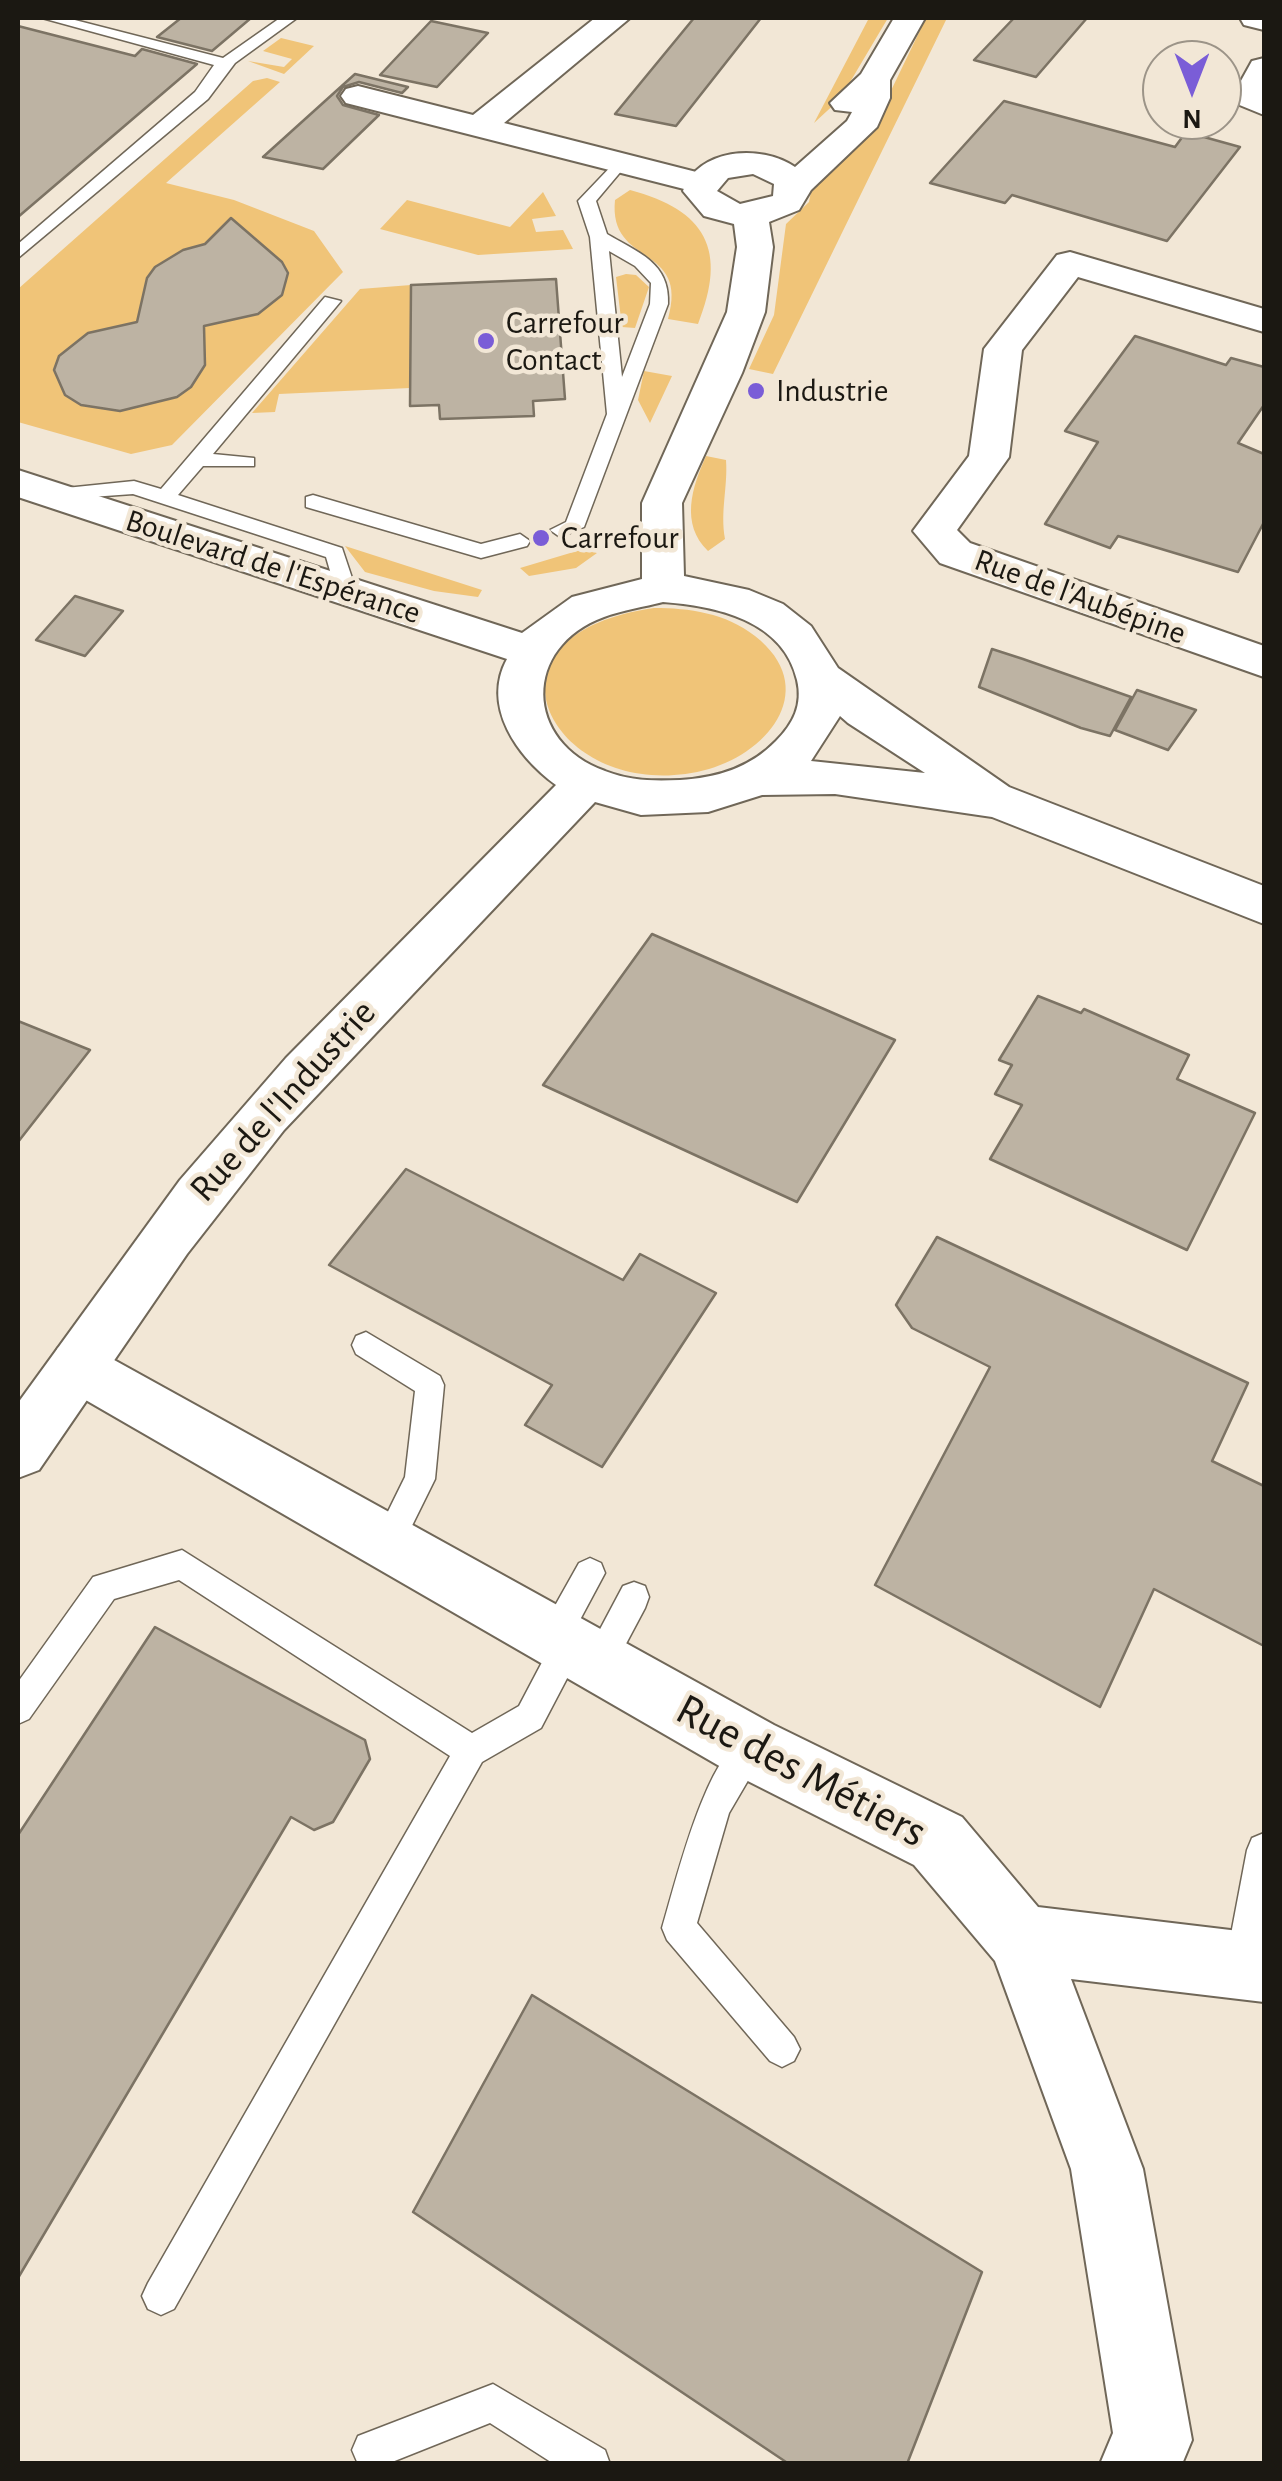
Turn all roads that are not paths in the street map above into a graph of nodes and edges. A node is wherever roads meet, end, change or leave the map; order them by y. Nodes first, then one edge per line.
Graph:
1 (50, 18) edge
2 (289, 18) edge
3 (614, 18) edge
4 (908, 18) edge
5 (1255, 18) edge
6 (1264, 21) edge
7 (222, 62) junction
8 (1264, 68) edge
9 (874, 80) junction
10 (358, 96) dead end
11 (1264, 106) edge
12 (480, 128) junction
13 (619, 163) junction
14 (756, 164) junction
15 (700, 183) junction
16 (794, 187) junction
17 (750, 215) junction
18 (600, 237) junction
19 (18, 253) edge
20 (332, 300) dead end
21 (1264, 322) edge
22 (616, 423) junction
23 (198, 460) junction
24 (247, 462) dead end
25 (37, 489) edge
26 (165, 497) junction
27 (313, 502) dead end
28 (560, 530) dead end
29 (520, 541) dead end
30 (662, 588) junction
31 (345, 590) junction
32 (528, 650) junction
33 (1264, 662) edge
34 (819, 676) junction
35 (762, 778) junction
36 (586, 782) junction
37 (999, 801) junction
38 (1264, 906) edge
39 (366, 1345) dead end
40 (78, 1366) junction
41 (18, 1451) edge
42 (388, 1542) junction
43 (590, 1573) dead end
44 (634, 1598) dead end
45 (574, 1647) junction
46 (18, 1708) edge
47 (752, 1748) junction
48 (471, 1751) junction
49 (1264, 1850) edge
50 (1021, 1939) junction
51 (1253, 1967) edge
52 (782, 2049) dead end
53 (161, 2296) dead end
54 (372, 2450) dead end
55 (591, 2464) edge
56 (1139, 2464) edge

1 - 7 lane
2 - 7 lane
3 - 12 street
4 - 9 street
5 - 6 street
7 - 19 lane
8 - 11 street
9 - 14 street
9 - 16 street
10 - 12 street
12 - 13 street
13 - 15 street
13 - 18 lane
14 - 15 street
14 - 16 street
15 - 17 street
16 - 17 street
17 - 30 street
18 - 22 lane
18 - 22 lane
20 - 23 lane
21 - 33 street, Rue de l'Aubépine
22 - 28 lane
23 - 24 lane
23 - 26 lane
25 - 26 lane
25 - 31 street, Boulevard de l'Espérance
26 - 31 lane
27 - 29 lane
30 - 32 street
30 - 34 street
31 - 32 street, Boulevard de l'Espérance
32 - 36 street
34 - 35 street
34 - 37 street
35 - 36 street
35 - 37 street
36 - 40 street, Rue de l'Industrie
37 - 38 street
39 - 42 lane
40 - 41 street, Rue de l'Industrie
40 - 42 street, Rue des Métiers
42 - 45 street, Rue des Métiers
43 - 45 lane
44 - 45 lane
45 - 47 street, Rue des Métiers
45 - 48 lane
46 - 48 lane
47 - 50 street, Rue des Métiers
47 - 52 lane
48 - 53 lane
49 - 51 lane
50 - 51 street
50 - 56 street, Rue des Métiers
54 - 55 lane

